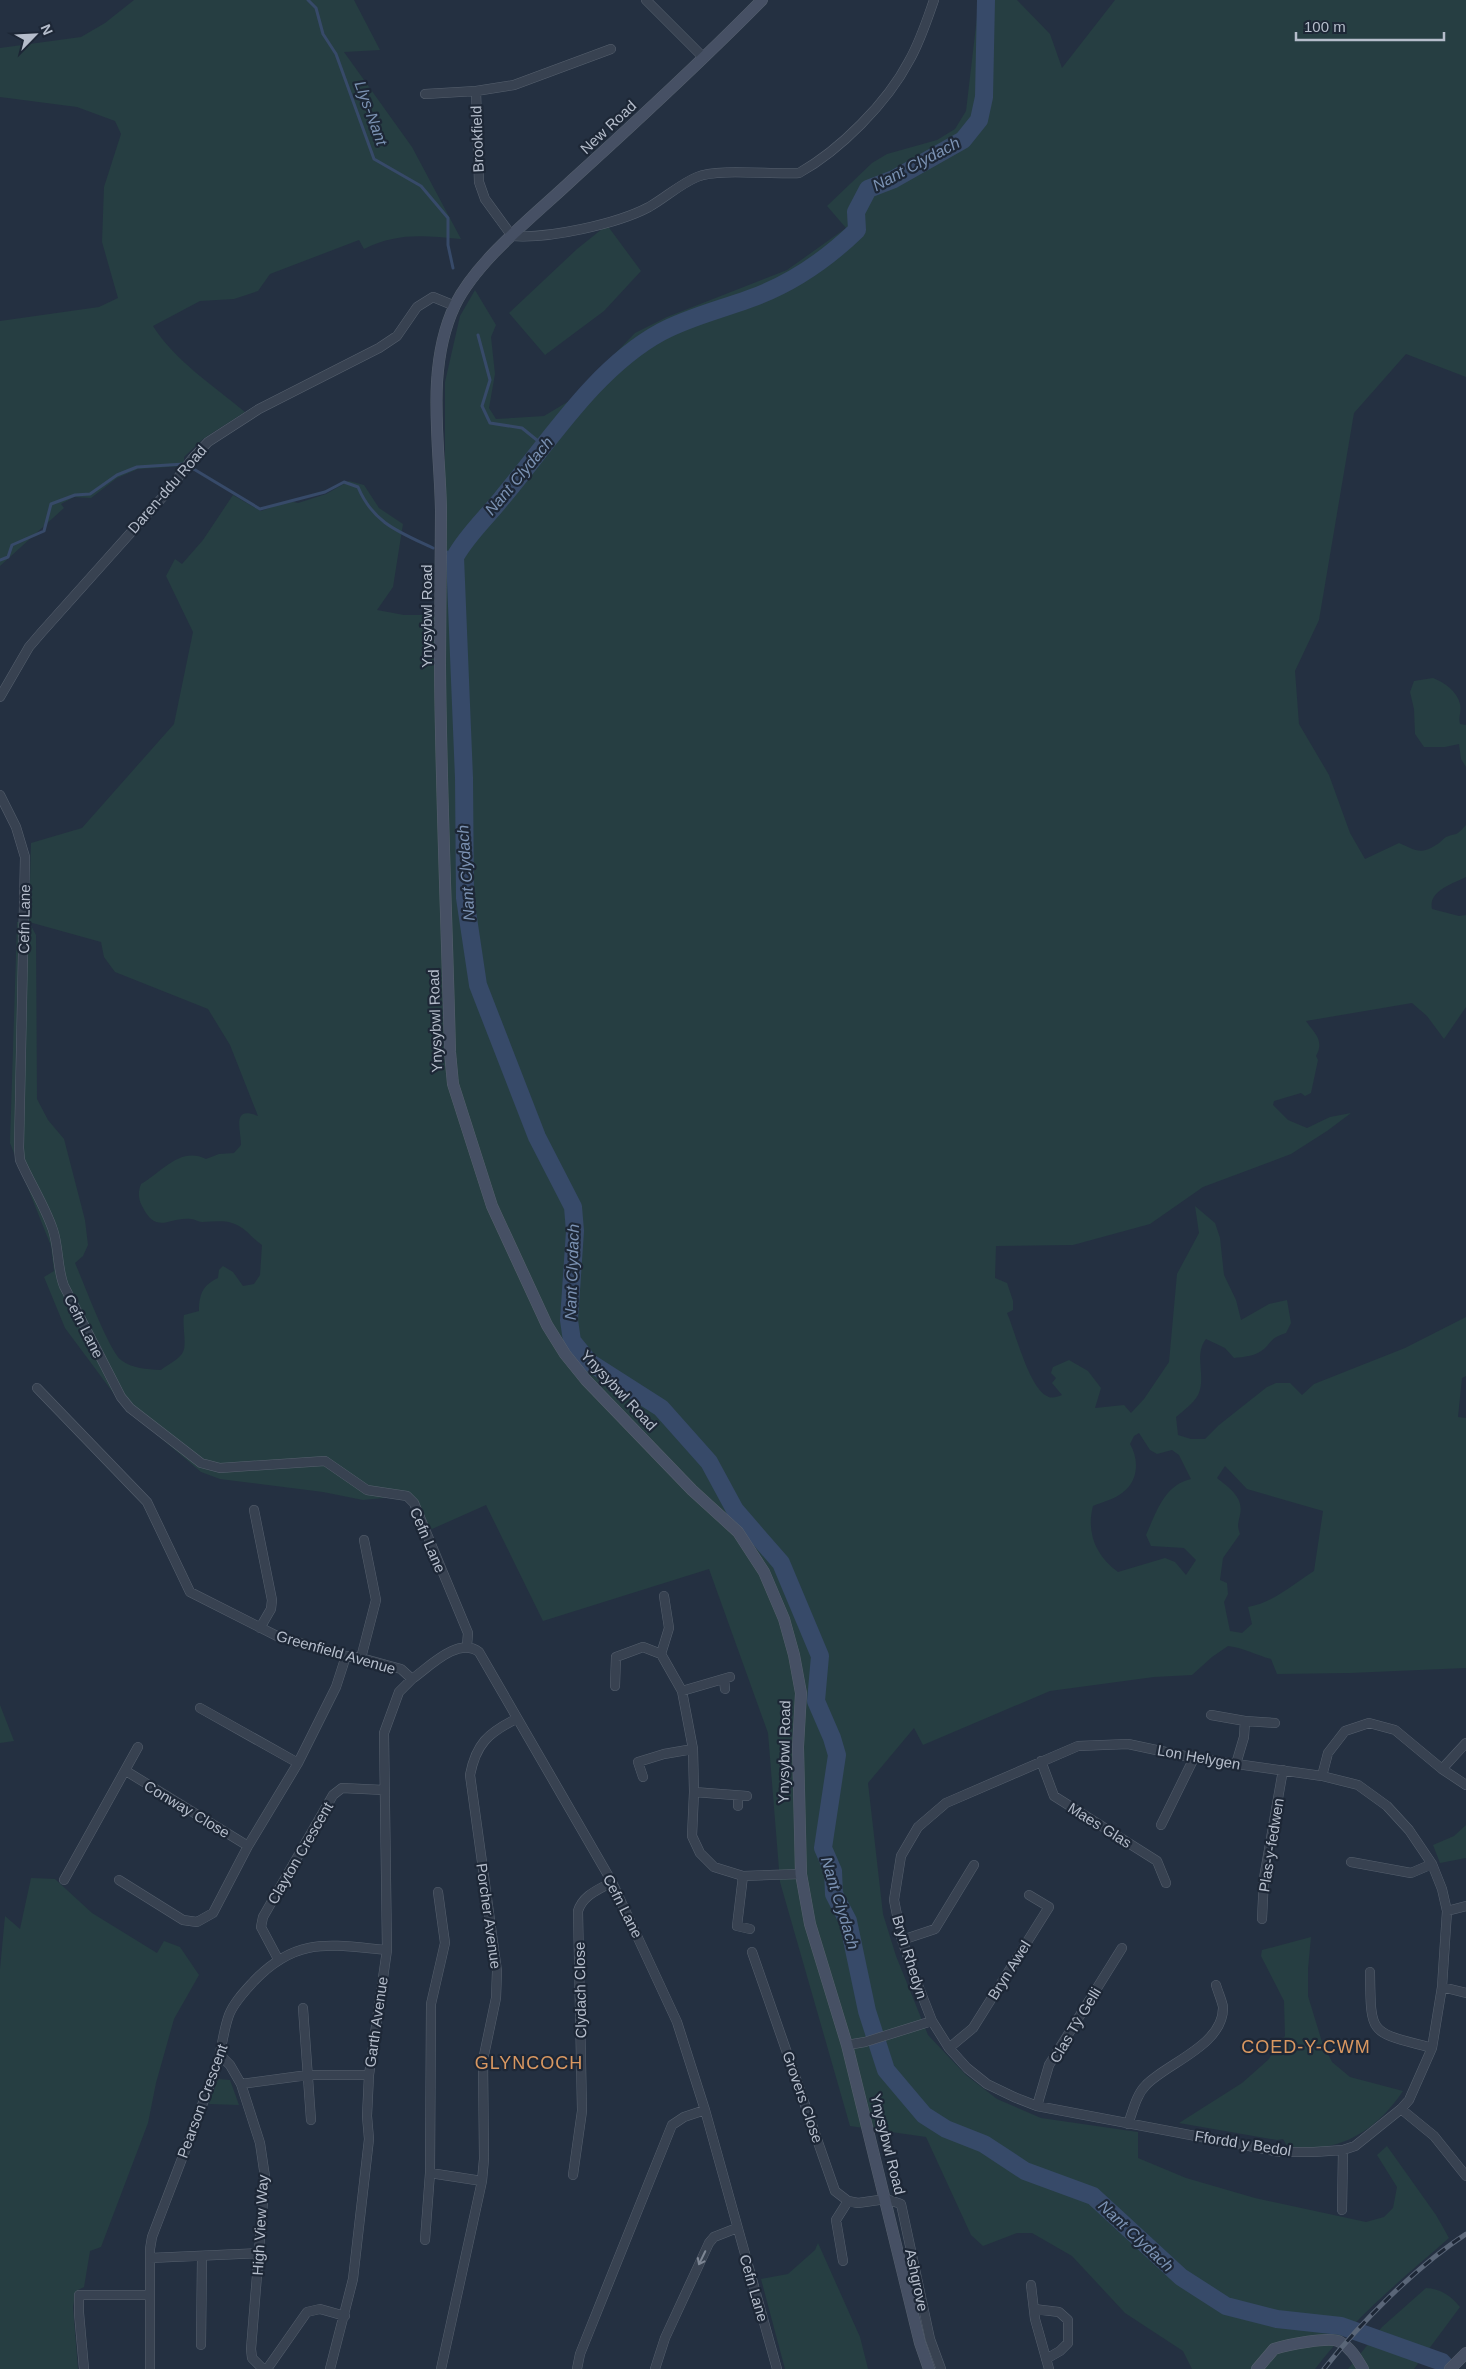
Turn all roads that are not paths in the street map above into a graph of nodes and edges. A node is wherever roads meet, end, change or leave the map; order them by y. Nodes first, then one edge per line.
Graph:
1 (646, 0) edge
2 (762, 0) edge
3 (934, 0) edge
4 (611, 49) dead end
5 (704, 58) junction
6 (476, 91) junction
7 (425, 94) dead end
8 (512, 236) junction
9 (474, 276) joint
10 (455, 306) junction
11 (0, 697) edge
12 (0, 795) edge
13 (38, 1388) dead end
14 (254, 1510) dead end
15 (364, 1540) dead end
16 (664, 1596) dead end
17 (260, 1628) junction
18 (467, 1646) junction
19 (661, 1654) junction
20 (346, 1656) junction
21 (361, 1658) junction
22 (412, 1679) junction
23 (615, 1686) dead end
24 (725, 1689) dead end
25 (682, 1692) junction
26 (200, 1708) dead end
27 (1211, 1714) dead end
28 (516, 1719) junction
29 (1245, 1721) junction
30 (1275, 1723) dead end
31 (1466, 1743) edge
32 (138, 1747) dead end
33 (693, 1749) junction
34 (1194, 1758) junction
35 (1041, 1761) junction
36 (298, 1763) junction
37 (1236, 1764) junction
38 (1442, 1769) junction
39 (1283, 1770) junction
40 (126, 1772) junction
41 (1322, 1776) junction
42 (643, 1777) dead end
43 (1358, 1785) joint
44 (1466, 1785) edge
45 (384, 1790) junction
46 (694, 1792) junction
47 (738, 1806) dead end
48 (1161, 1826) dead end
49 (248, 1846) junction
50 (1351, 1862) dead end
51 (1432, 1864) junction
52 (974, 1865) dead end
53 (801, 1874) junction
54 (743, 1876) junction
55 (64, 1880) dead end
56 (119, 1880) dead end
57 (612, 1882) junction
58 (1166, 1883) dead end
59 (438, 1892) dead end
60 (1029, 1895) dead end
61 (1466, 1906) edge
62 (1447, 1911) junction
63 (1262, 1919) dead end
64 (750, 1929) dead end
65 (902, 1940) junction
66 (1122, 1948) dead end
67 (387, 1950) junction
68 (752, 1952) dead end
69 (278, 1960) junction
70 (1370, 1972) dead end
71 (1216, 1985) dead end
72 (1442, 1987) junction
73 (1466, 1993) edge
74 (302, 2008) dead end
75 (932, 2021) junction
76 (847, 2045) junction
77 (949, 2048) junction
78 (1432, 2048) junction
79 (221, 2056) junction
80 (308, 2075) junction
81 (369, 2075) junction
82 (240, 2084) junction
83 (1037, 2106) junction
84 (1401, 2109) junction
85 (705, 2110) junction
86 (311, 2120) dead end
87 (1128, 2124) junction
88 (1343, 2150) junction
89 (430, 2173) junction
90 (573, 2175) dead end
91 (1466, 2176) edge
92 (482, 2181) junction
93 (886, 2199) junction
94 (848, 2201) junction
95 (1342, 2210) dead end
96 (737, 2228) junction
97 (425, 2240) dead end
98 (260, 2254) junction
99 (202, 2257) junction
100 (150, 2258) junction
101 (842, 2261) dead end
102 (1031, 2285) dead end
103 (149, 2295) junction
104 (1034, 2309) junction
105 (345, 2316) junction
106 (202, 2345) dead end
107 (1464, 2355) edge
108 (1046, 2359) junction
109 (84, 2369) edge
110 (150, 2369) edge
111 (263, 2369) edge
112 (267, 2369) edge
113 (330, 2369) edge
114 (441, 2369) edge
115 (577, 2369) edge
116 (655, 2369) edge
117 (777, 2369) edge
118 (929, 2369) edge
119 (940, 2369) edge
120 (1050, 2369) edge
121 (1256, 2369) edge
122 (1364, 2369) edge
123 (1450, 2369) edge

1 - 5 street
2 - 5 main road, New Road
3 - 8 street
4 - 6 street, Brookfield
5 - 8 main road, New Road
6 - 7 street, Brookfield
6 - 8 street, Brookfield
8 - 9 main road, New Road
9 - 10 main road, Ynysybwl Road
10 - 11 street, Daren-ddu Road
10 - 53 main road, Ynysybwl Road
12 - 18 street, Cefn Lane
13 - 17 street, Greenfield Avenue
14 - 17 street
15 - 21 street
16 - 19 street
17 - 20 street, Greenfield Avenue
18 - 22 street, Greenfield Avenue
18 - 28 street, Cefn Lane
19 - 23 street
19 - 25 street
20 - 21 street, Greenfield Avenue
20 - 36 street
21 - 22 street, Greenfield Avenue
22 - 45 street, Garth Avenue
24 - 25 street
25 - 33 street
26 - 36 street
27 - 29 street
28 - 57 street, Cefn Lane
28 - 92 street, Porcher Avenue
29 - 30 street
29 - 37 street
31 - 38 street
32 - 40 street
33 - 42 street
33 - 46 street
34 - 35 street, Lon Helygen
34 - 37 street, Lon Helygen
34 - 48 street
35 - 58 street, Maes Glas
35 - 65 street, Bryn Rhedyn
36 - 49 street
37 - 39 street, Lon Helygen
38 - 41 street
38 - 44 street
39 - 41 street, Lon Helygen
39 - 63 street, Plas-y-fedwen
40 - 49 street, Conway Close
40 - 55 street
41 - 43 street, Lon Helygen
43 - 51 street, Ffordd y Bedol
45 - 67 street, Garth Avenue
45 - 69 street, Clayton Crescent
46 - 47 street
46 - 54 street
49 - 56 street
50 - 51 street
51 - 62 street, Ffordd y Bedol
52 - 65 street
53 - 54 street
53 - 76 main road, Ynysybwl Road
54 - 64 street
57 - 85 street, Cefn Lane
57 - 90 street, Clydach Close
59 - 89 street
60 - 77 street, Bryn Awel
61 - 62 street
62 - 72 street, Ffordd y Bedol
65 - 75 street, Bryn Rhedyn
66 - 83 street, Clas Tŷ Gelli
67 - 69 street, Pearson Crescent
67 - 81 street, Garth Avenue
68 - 94 street, Grovers Close
69 - 79 street, Pearson Crescent
70 - 78 street
71 - 87 street
72 - 73 street
72 - 78 street, Ffordd y Bedol
74 - 80 street
75 - 76 street
75 - 77 street, Ffordd y Bedol
76 - 93 main road, Ynysybwl Road
77 - 83 street, Ffordd y Bedol
78 - 84 street, Ffordd y Bedol
79 - 82 street, High View Way
79 - 100 street, Pearson Crescent
80 - 81 street
80 - 82 street
80 - 86 street
81 - 105 street, Garth Avenue
82 - 98 street, High View Way
83 - 87 street, Ffordd y Bedol
84 - 88 street, Ffordd y Bedol
84 - 91 street
85 - 96 street, Cefn Lane
85 - 115 street
87 - 88 street, Ffordd y Bedol
88 - 95 street
89 - 92 street
89 - 97 street
92 - 114 street, Porcher Avenue
93 - 94 street
93 - 118 main road, Ynysybwl Road
93 - 119 street, Ashgrove
94 - 101 street
96 -> 116 street
96 - 117 street, Cefn Lane
98 - 99 street
98 - 111 street, High View Way
99 - 100 street
99 - 106 street
100 - 103 street, Pearson Crescent
102 - 104 street
103 - 109 street
103 - 110 street, Pearson Crescent
104 - 108 street
104 - 108 street
105 - 112 street
105 - 113 street, Garth Avenue
107 - 123 main road
108 - 120 street
121 - 122 main road

